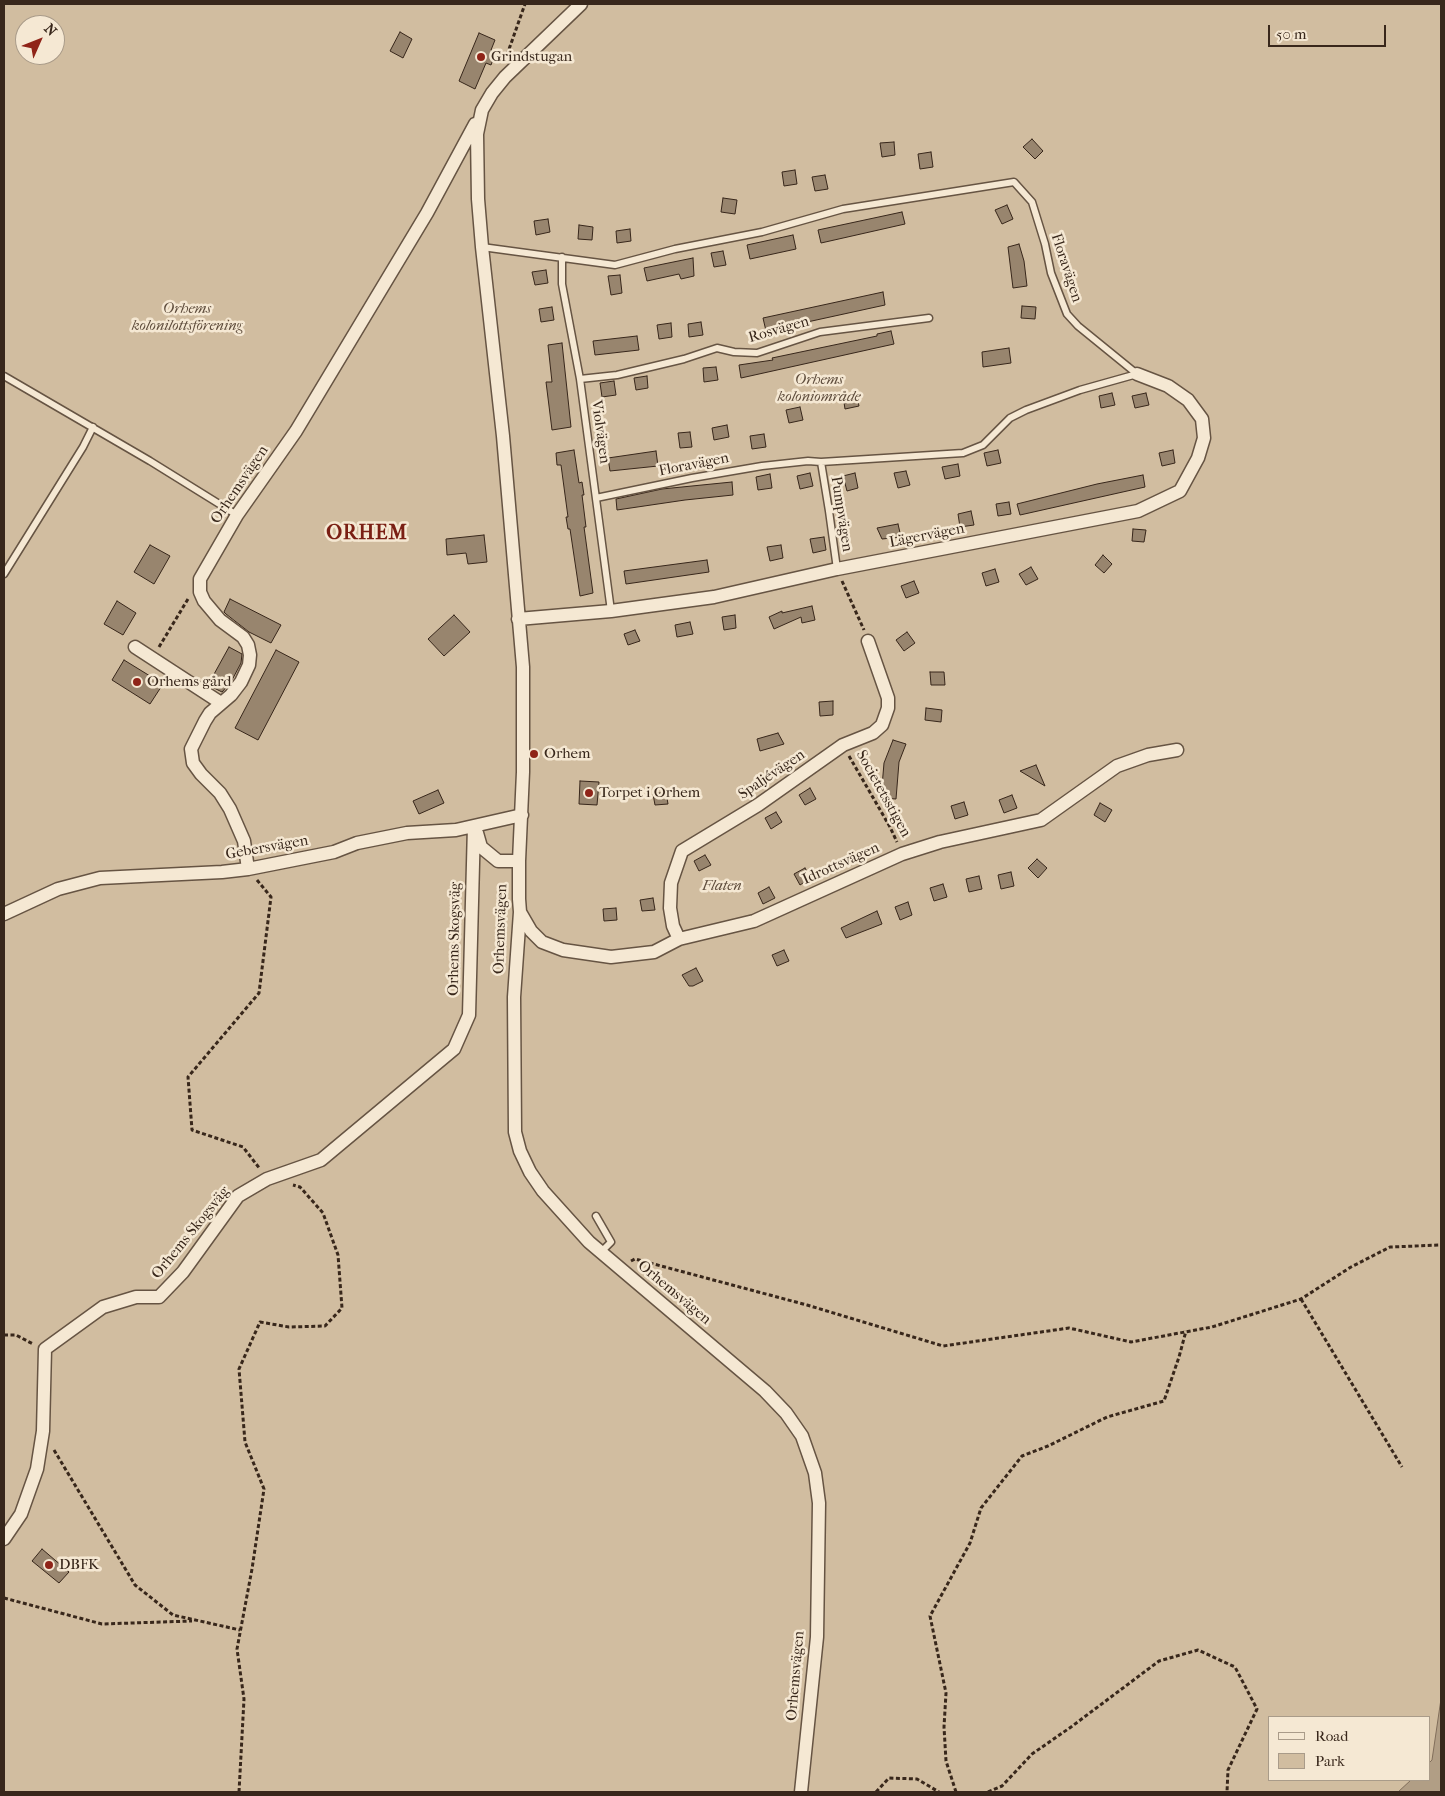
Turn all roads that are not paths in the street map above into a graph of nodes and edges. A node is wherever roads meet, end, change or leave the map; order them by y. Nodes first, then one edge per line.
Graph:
1 (580, 4) edge
2 (482, 110) junction
3 (482, 247) junction
4 (562, 257) junction
5 (929, 318) dead end
6 (1137, 374) junction
7 (4, 376) edge
8 (580, 379) junction
9 (93, 427) junction
10 (821, 462) junction
11 (596, 498) junction
12 (236, 515) junction
13 (837, 569) junction
14 (4, 574) edge
15 (611, 611) junction
16 (518, 619) junction
17 (868, 641) road end
18 (135, 647) dead end
19 (222, 703) junction
20 (1177, 750) dead end
21 (522, 815) junction
22 (474, 826) junction
23 (519, 861) junction
24 (248, 869) junction
25 (520, 912) junction
26 (4, 914) edge
27 (679, 939) junction
28 (596, 1216) dead end
29 (601, 1252) junction
30 (4, 1539) edge
31 (801, 1792) edge

1 - 2 street, Orhemsvägen
2 - 3 street, Orhemsvägen
2 - 12 street, Orhemsvägen
3 - 4 lane, Floravägen
3 - 16 street, Orhemsvägen
4 - 6 lane, Floravägen
4 - 8 lane, Violvägen
5 - 8 lane, Rosvägen
6 - 10 lane, Floravägen
6 - 13 street, Lägervägen
7 - 9 lane
8 - 11 lane, Violvägen
9 - 12 lane
9 - 14 lane
10 - 11 lane, Floravägen
10 - 13 lane, Pumpvägen
11 - 15 lane, Violvägen
12 - 19 street, Orhemsvägen
13 - 15 street, Lägervägen
15 - 16 street, Lägervägen
16 - 21 street, Orhemsvägen
17 - 27 street, Spaljévägen
18 - 19 street
19 - 24 street
20 - 27 street, Idrottsvägen
21 - 22 street
21 - 23 street, Orhemsvägen
22 - 23 street
22 - 24 street, Gebersvägen
22 - 30 street, Orhems Skogsväg
23 - 25 street, Orhemsvägen
24 - 26 street, Gebersvägen
25 - 27 street, Idrottsvägen
25 - 29 street, Orhemsvägen
28 - 29 lane
29 - 31 street, Orhemsvägen

